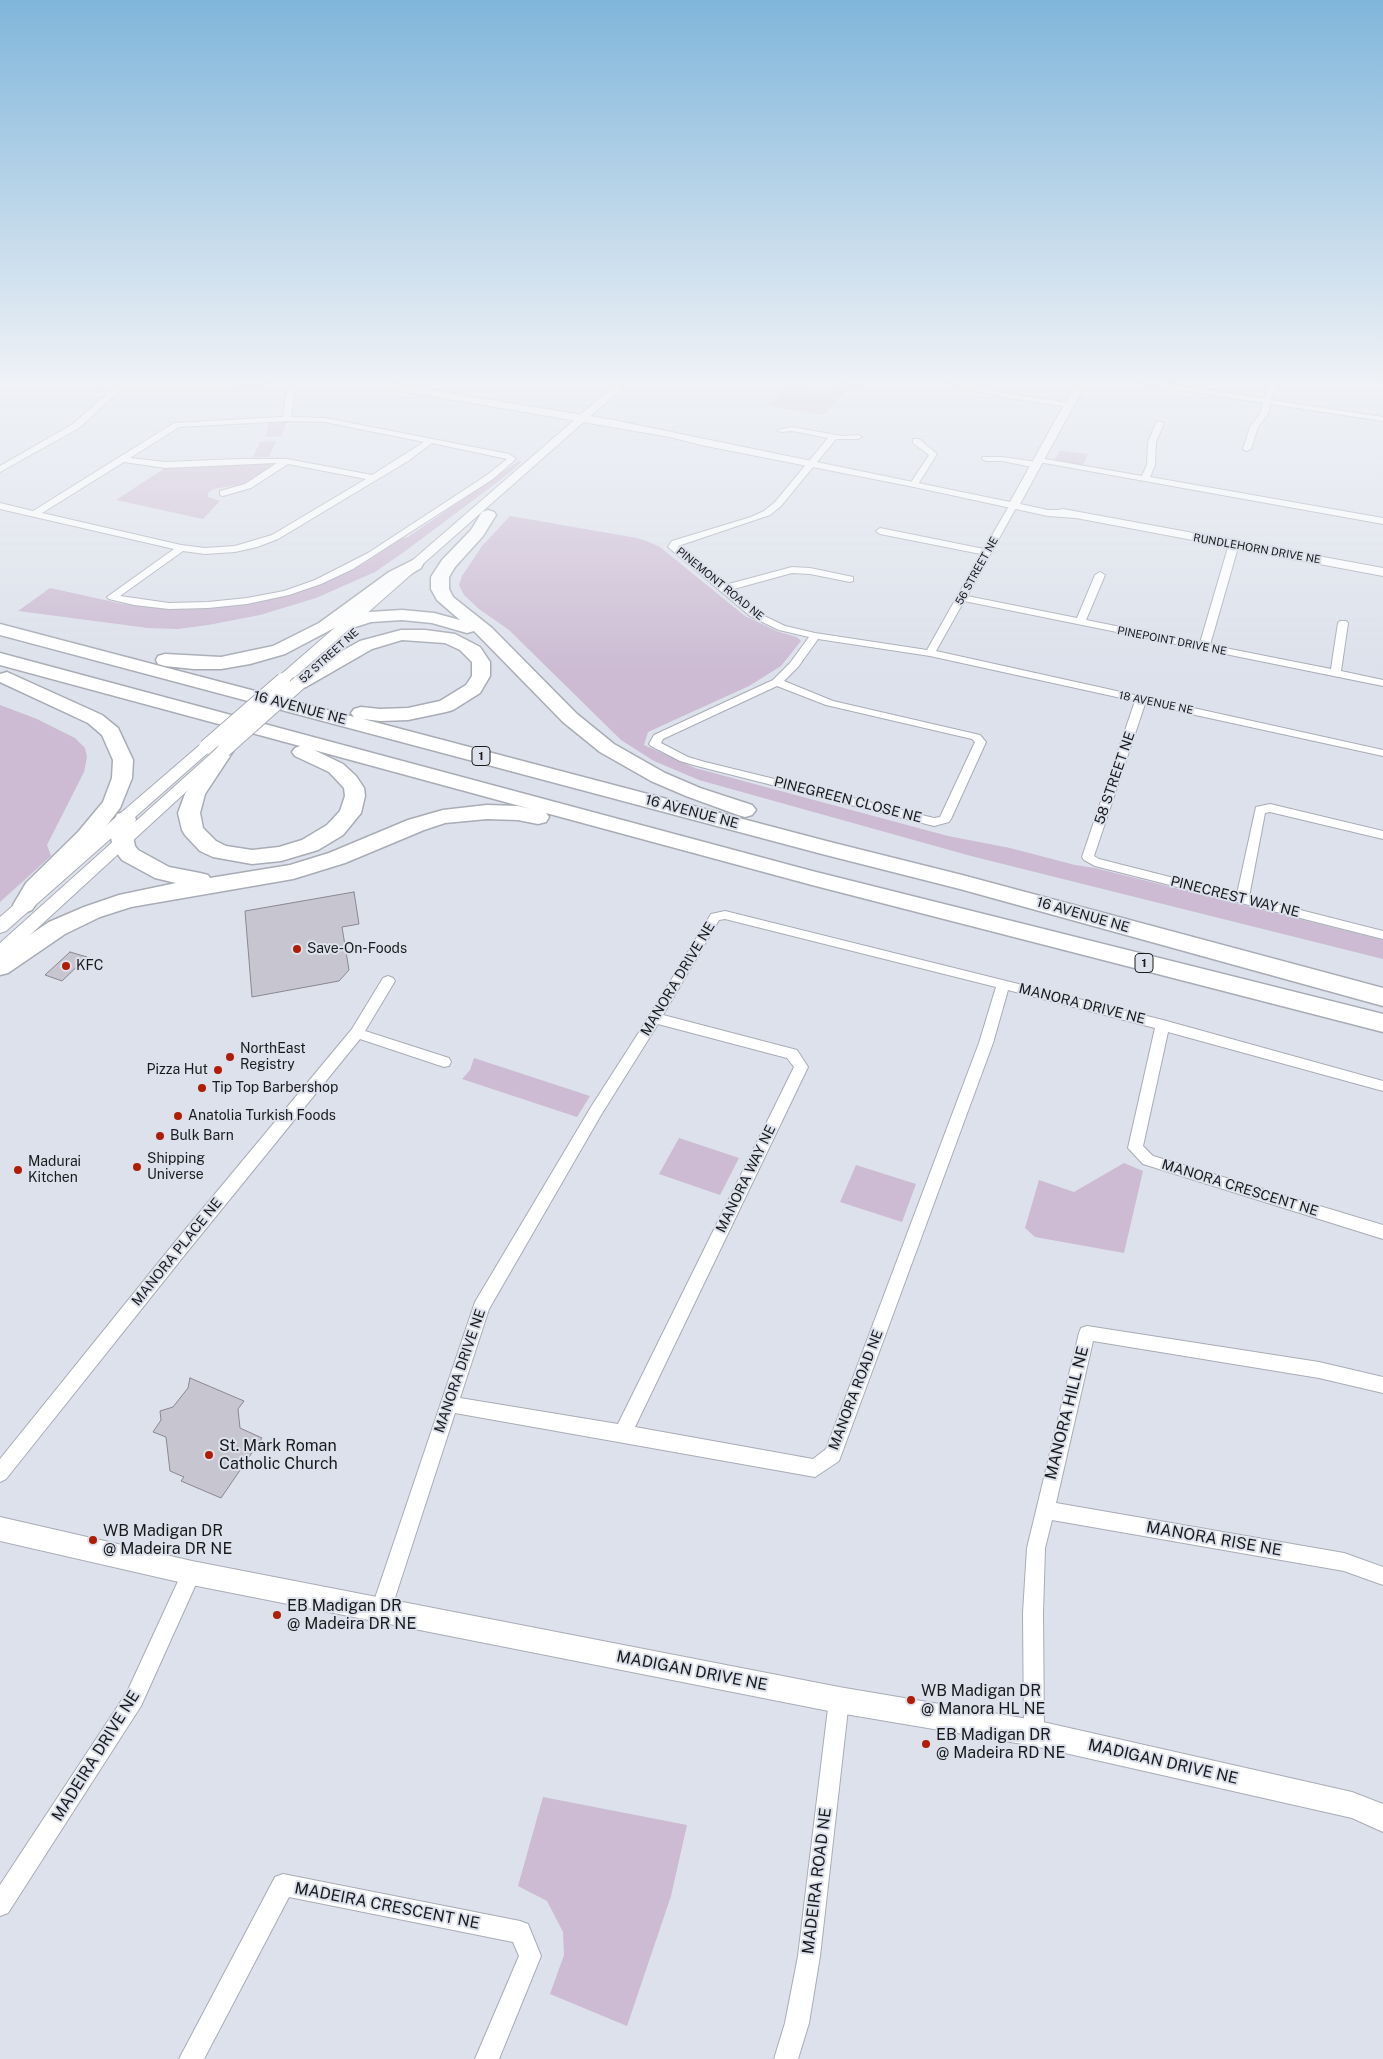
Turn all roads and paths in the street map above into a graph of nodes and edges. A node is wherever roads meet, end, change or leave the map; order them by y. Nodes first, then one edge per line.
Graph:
1 (90, 479) edge
2 (259, 479) edge
3 (372, 479) edge
4 (485, 479) edge
5 (517, 479) edge
6 (525, 479) edge
7 (799, 479) edge
8 (890, 479) edge
9 (917, 479) edge
10 (1029, 479) edge
11 (1145, 479) edge
12 (914, 484) junction
13 (223, 493) dead end
14 (1014, 504) junction
15 (0, 506) edge
16 (34, 514) junction
17 (488, 515) junction
18 (1383, 521) edge
19 (880, 531) dead end
20 (1234, 544) junction
21 (181, 548) junction
22 (986, 552) junction
23 (415, 564) junction
24 (1383, 572) edge
25 (1100, 575) dead end
26 (850, 579) dead end
27 (723, 589) junction
28 (962, 598) junction
29 (373, 617) junction
30 (0, 622) edge
31 (1080, 622) junction
32 (1343, 623) dead end
33 (346, 626) junction
34 (0, 629) edge
35 (815, 636) junction
36 (499, 647) junction
37 (1204, 647) junction
38 (930, 654) junction
39 (99, 655) junction
40 (0, 659) edge
41 (1335, 674) junction
42 (3, 677) edge
43 (291, 682) junction
44 (777, 682) junction
45 (1383, 683) edge
46 (1141, 700) junction
47 (215, 749) junction
48 (1383, 752) edge
49 (800, 776) dead end
50 (794, 786) junction
51 (125, 819) junction
52 (1383, 835) edge
53 (122, 842) junction
54 (1088, 856) joint
55 (242, 881) junction
56 (962, 882) junction
57 (1242, 899) junction
58 (906, 902) junction
59 (24, 905) junction
60 (0, 926) edge
61 (1383, 935) edge
62 (0, 953) edge
63 (0, 967) edge
64 (388, 981) dead end
65 (1002, 984) junction
66 (1383, 998) edge
67 (655, 1018) junction
68 (1383, 1023) edge
69 (1163, 1025) junction
70 (357, 1033) junction
71 (444, 1062) dead end
72 (1383, 1086) edge
73 (1383, 1232) edge
74 (1383, 1386) edge
75 (448, 1404) junction
76 (623, 1432) junction
77 (0, 1473) edge
78 (1044, 1510) junction
79 (0, 1528) edge
80 (192, 1572) junction
81 (1383, 1576) edge
82 (382, 1610) junction
83 (839, 1700) junction
84 (1034, 1733) junction
85 (1383, 1818) edge
86 (0, 1905) edge
87 (191, 2059) edge
88 (487, 2059) edge
89 (786, 2059) edge

1 - 16 street
2 - 13 street
3 - 21 street
4 - 21 street
5 - 23 main road, 52 STREET NE
6 - 17 main road, 52 STREET NE
7 - 27 street, PINEMONT ROAD NE
8 - 12 street, RUNDLEHORN DRIVE NE
9 - 12 street
10 - 14 street, 56 STREET NE
11 - 18 street
12 - 14 street, RUNDLEHORN DRIVE NE
14 - 20 street, RUNDLEHORN DRIVE NE
14 - 22 street, 56 STREET NE
15 - 16 street
16 - 21 street
17 - 29 main road, 52 STREET NE
17 - 36 highway
19 - 22 street
20 - 24 street, RUNDLEHORN DRIVE NE
20 - 37 street
22 - 28 street, 56 STREET NE
23 - 30 highway
23 - 33 main road, 52 STREET NE
25 - 31 street
26 - 27 street
27 - 35 street, PINEMONT ROAD NE
28 - 31 street, PINEPOINT DRIVE NE
28 - 38 street, 56 STREET NE
29 - 33 highway
29 - 36 highway
29 - 43 main road, 52 STREET NE
31 - 37 street, PINEPOINT DRIVE NE
32 - 41 street
33 - 43 main road, 52 STREET NE
34 - 39 highway, 16 AVENUE NE / 1
35 - 38 street, PINEMONT ROAD NE
35 - 44 street, PINEGREEN CLOSE NE
36 - 56 highway
37 - 41 street, PINEPOINT DRIVE NE
38 - 46 street, 18 AVENUE NE
39 - 43 highway
39 - 56 highway, 16 AVENUE NE / 1
40 - 58 highway, 1
41 - 45 street, PINEPOINT DRIVE NE
42 - 47 highway
42 - 59 highway
43 - 47 main road, 52 STREET NE, bridge
44 - 50 street, PINEGREEN CLOSE NE
44 - 50 street, PINEGREEN CLOSE NE
46 - 48 street, 18 AVENUE NE
46 - 54 street, 58 STREET NE
47 - 51 main road, 52 STREET NE
47 - 53 main road, 52 STREET NE
49 - 50 street
51 - 53 highway
51 - 59 main road, 52 STREET NE
52 - 57 street
53 - 55 highway
53 - 62 main road, 52 STREET NE
54 - 57 street, PINECREST WAY NE
55 - 58 highway
55 - 63 highway
56 - 66 highway, 16 AVENUE NE / 1
57 - 61 street, PINECREST WAY NE
58 - 68 highway, 1
59 - 60 main road, 52 STREET NE
64 - 70 street, MANORA PLACE NE
65 - 67 street, MANORA DRIVE NE
65 - 69 street, MANORA DRIVE NE
65 - 76 street, MANORA ROAD NE
67 - 75 street, MANORA DRIVE NE
67 - 76 street, MANORA WAY NE
69 - 72 street, MANORA DRIVE NE
69 - 73 street, MANORA CRESCENT NE
70 - 71 street
70 - 77 street, MANORA PLACE NE
74 - 78 street, MANORA HILL NE
75 - 76 street, MANORA ROAD NE
75 - 82 street, MANORA DRIVE NE
78 - 81 street, MANORA RISE NE
78 - 84 street, MANORA HILL NE
79 - 80 street, MADIGAN DRIVE NE
80 - 82 street, MADIGAN DRIVE NE
80 - 86 street, MADEIRA DRIVE NE
82 - 83 street, MADIGAN DRIVE NE
83 - 84 street, MADIGAN DRIVE NE
83 - 89 street, MADEIRA ROAD NE
84 - 85 street, MADIGAN DRIVE NE
87 - 88 street, MADEIRA CRESCENT NE

